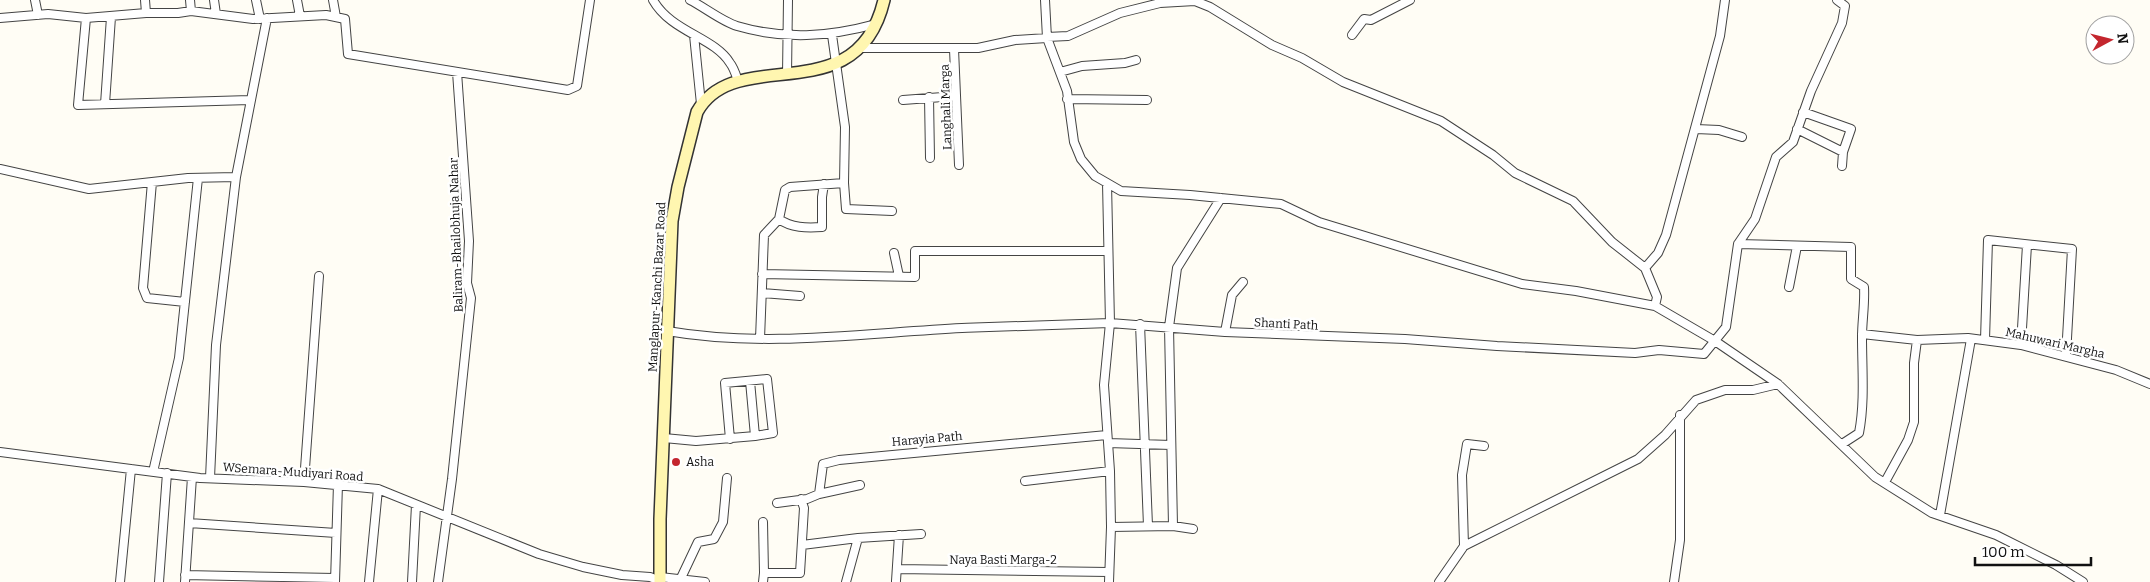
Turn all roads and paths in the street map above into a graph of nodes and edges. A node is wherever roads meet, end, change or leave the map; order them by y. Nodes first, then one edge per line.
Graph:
1 (35, 0) edge
2 (145, 0) edge
3 (190, 0) edge
4 (214, 0) edge
5 (256, 0) edge
6 (297, 0) edge
7 (333, 0) edge
8 (590, 0) edge
9 (652, 0) edge
10 (690, 0) edge
11 (788, 0) edge
12 (884, 0) edge
13 (1046, 0) edge
14 (1410, 0) edge
15 (1725, 0) edge
16 (1837, 0) edge
17 (191, 11) junction
18 (146, 13) junction
19 (216, 14) junction
20 (38, 15) junction
21 (300, 16) junction
22 (111, 17) junction
23 (336, 17) junction
24 (0, 18) edge
25 (86, 18) junction
26 (263, 18) junction
27 (876, 24) junction
28 (694, 34) junction
29 (1352, 34) dead end
30 (786, 35) junction
31 (832, 35) junction
32 (1047, 37) junction
33 (858, 48) junction
34 (954, 49) junction
35 (1136, 60) dead end
36 (836, 65) junction
37 (457, 72) junction
38 (1060, 72) junction
39 (787, 75) junction
40 (738, 81) junction
41 (956, 96) junction
42 (929, 98) junction
43 (1067, 99) junction
44 (250, 100) junction
45 (903, 100) dead end
46 (1147, 100) dead end
47 (105, 104) junction
48 (701, 104) junction
49 (1804, 112) junction
50 (1696, 128) junction
51 (1797, 129) junction
52 (1742, 137) dead end
53 (1843, 152) junction
54 (930, 158) dead end
55 (959, 165) dead end
56 (1842, 166) dead end
57 (0, 169) edge
58 (236, 177) junction
59 (198, 178) junction
60 (152, 182) junction
61 (844, 183) junction
62 (1107, 183) junction
63 (824, 184) junction
64 (1221, 198) junction
65 (892, 211) dead end
66 (779, 219) junction
67 (1738, 244) junction
68 (2027, 245) junction
69 (1797, 246) junction
70 (1107, 251) junction
71 (894, 253) dead end
72 (1645, 268) junction
73 (762, 274) junction
74 (319, 276) dead end
75 (899, 276) junction
76 (1243, 282) dead end
77 (1789, 287) dead end
78 (762, 293) junction
79 (800, 296) dead end
80 (185, 302) junction
81 (1655, 306) junction
82 (1110, 323) junction
83 (1140, 324) junction
84 (1169, 327) junction
85 (667, 331) junction
86 (1224, 332) junction
87 (1862, 334) junction
88 (1971, 338) junction
89 (760, 339) junction
90 (1918, 340) junction
91 (1985, 340) junction
92 (1715, 342) junction
93 (2021, 345) junction
94 (2066, 356) junction
95 (750, 380) junction
96 (1778, 384) junction
97 (2150, 384) edge
98 (1680, 415) junction
99 (755, 436) junction
100 (664, 438) junction
101 (730, 439) junction
102 (1107, 439) junction
103 (1144, 444) junction
104 (1842, 444) junction
105 (1171, 445) junction
106 (1484, 446) dead end
107 (0, 452) edge
108 (131, 469) junction
109 (1110, 471) junction
110 (153, 472) junction
111 (167, 474) junction
112 (192, 477) junction
113 (210, 478) junction
114 (727, 478) dead end
115 (1025, 481) dead end
116 (304, 482) junction
117 (1885, 482) junction
118 (338, 484) junction
119 (860, 485) dead end
120 (378, 489) junction
121 (819, 494) junction
122 (801, 500) junction
123 (777, 503) dead end
124 (416, 505) junction
125 (446, 516) junction
126 (1940, 516) junction
127 (763, 522) dead end
128 (189, 523) junction
129 (1148, 526) junction
130 (1173, 526) junction
131 (1111, 527) junction
132 (1193, 529) dead end
133 (336, 533) junction
134 (921, 534) dead end
135 (899, 535) junction
136 (858, 538) junction
137 (802, 545) junction
138 (1464, 546) junction
139 (897, 569) junction
140 (764, 572) junction
141 (1109, 572) junction
142 (185, 578) edge
143 (681, 578) junction
144 (335, 580) edge
145 (660, 580) edge
146 (896, 581) dead end
147 (120, 582) edge
148 (159, 582) edge
149 (368, 582) edge
150 (412, 582) edge
151 (438, 582) edge
152 (705, 582) edge
153 (763, 582) edge
154 (846, 582) edge
155 (1109, 582) edge
156 (1439, 582) edge
157 (1674, 582) edge
158 (2082, 582) edge

1 - 20 street
2 - 18 street
3 - 17 street
4 - 19 street
5 - 26 street
6 - 21 street
7 - 23 street
8 - 37 street
9 - 28 street
10 - 30 street
11 - 30 street
12 - 27 street, Manglapur-Kanchi Bazar Road
13 - 32 street
14 - 29 street
15 - 50 street
16 - 49 street
17 - 18 street
17 - 19 street
18 - 22 street
19 - 26 street
20 - 24 street
20 - 25 street
21 - 23 street
21 - 26 street
22 - 25 street
22 - 47 street
23 - 37 street
25 - 47 street
26 - 44 street
27 - 31 street
27 - 33 street, Manglapur-Kanchi Bazar Road
28 - 40 street
28 - 48 street
30 - 31 street
30 - 39 street
31 - 36 street
32 - 34 street
32 - 38 street
32 - 72 street
33 - 34 street
33 - 36 street, Manglapur-Kanchi Bazar Road
34 - 41 street, Langhali Marga
35 - 38 street
36 - 39 street, Manglapur-Kanchi Bazar Road
36 - 61 street
37 - 125 street, Baliram-Bhailobhuja Nahar
38 - 43 street
39 - 40 street, Manglapur-Kanchi Bazar Road
40 - 48 street, Manglapur-Kanchi Bazar Road
41 - 42 street
41 - 55 street, Langhali Marga
42 - 45 street
42 - 54 street
43 - 46 street
43 - 62 street
44 - 47 street
44 - 58 street
48 - 85 street, Manglapur-Kanchi Bazar Road
49 - 51 street
49 - 53 street
50 - 52 street
50 - 72 street
51 - 53 street
51 - 67 street
53 - 56 street
57 - 60 street
58 - 59 street
58 - 113 street
59 - 60 street
59 - 80 street
60 - 80 street
61 - 63 street
61 - 65 street
62 - 64 street
62 - 70 street
63 - 66 street
63 - 66 street
64 - 81 street
64 - 84 street
66 - 73 street
67 - 69 street
67 - 92 street
68 - 91 street
68 - 93 street
68 - 94 street
69 - 77 street
69 - 87 street
70 - 75 street
70 - 82 street
71 - 75 street
72 - 81 street
73 - 75 street
73 - 78 street
74 - 116 street
76 - 86 street
78 - 79 street
78 - 89 street
80 - 110 street
81 - 92 street
82 - 83 street, Shanti Path
82 - 89 street, Shanti Path
82 - 102 street
83 - 84 street, Shanti Path
83 - 103 street
84 - 86 street, Shanti Path
84 - 105 street
85 - 89 street, Shanti Path
85 - 100 street, Manglapur-Kanchi Bazar Road
86 - 92 street, Shanti Path
87 - 90 street, Mahuwari Margha
87 - 104 street
88 - 90 street, Mahuwari Margha
88 - 91 street, Mahuwari Margha
88 - 126 street
90 - 117 street
91 - 93 street, Mahuwari Margha
92 - 96 street
93 - 94 street, Mahuwari Margha
94 - 97 street, Mahuwari Margha
95 - 99 street
95 - 99 street
95 - 101 street
96 - 98 street
96 - 104 street
98 - 138 street
98 - 157 street
99 - 101 street
100 - 101 street
100 - 145 street, Manglapur-Kanchi Bazar Road
102 - 103 street
102 - 109 street
102 - 121 street, Harayia Path
103 - 105 street
103 - 129 street
104 - 117 street
105 - 130 street
106 - 138 street
107 - 108 street, WSemara-Mudiyari Road
108 - 110 street, WSemara-Mudiyari Road
108 - 147 street
109 - 115 street
109 - 131 street
110 - 111 street, WSemara-Mudiyari Road
111 - 112 street, WSemara-Mudiyari Road
111 - 148 street
112 - 113 street, WSemara-Mudiyari Road
112 - 128 street
113 - 116 street, WSemara-Mudiyari Road
114 - 143 street
116 - 118 street, WSemara-Mudiyari Road
117 - 126 street
118 - 120 street, WSemara-Mudiyari Road
118 - 133 street
119 - 121 street
120 - 124 street, WSemara-Mudiyari Road
120 - 149 street
121 - 122 street
122 - 123 street
122 - 137 street
124 - 125 street, WSemara-Mudiyari Road
124 - 150 street
125 - 145 street, WSemara-Mudiyari Road
125 - 151 street, Baliram-Bhailobhuja Nahar
126 - 158 street
127 - 140 street
128 - 133 street
128 - 142 street
129 - 130 street
129 - 131 street
130 - 132 street
131 - 141 street
133 - 144 street
134 - 135 street
135 - 136 street
135 - 139 street
136 - 137 street
136 - 154 street
137 - 140 street
138 - 156 street
139 - 141 street, Naya Basti Marga-2
139 - 146 street
140 - 153 street
141 - 155 street
142 - 144 street
143 - 145 street, WSemara-Mudiyari Road
143 - 152 street, WSemara-Mudiyari Road

